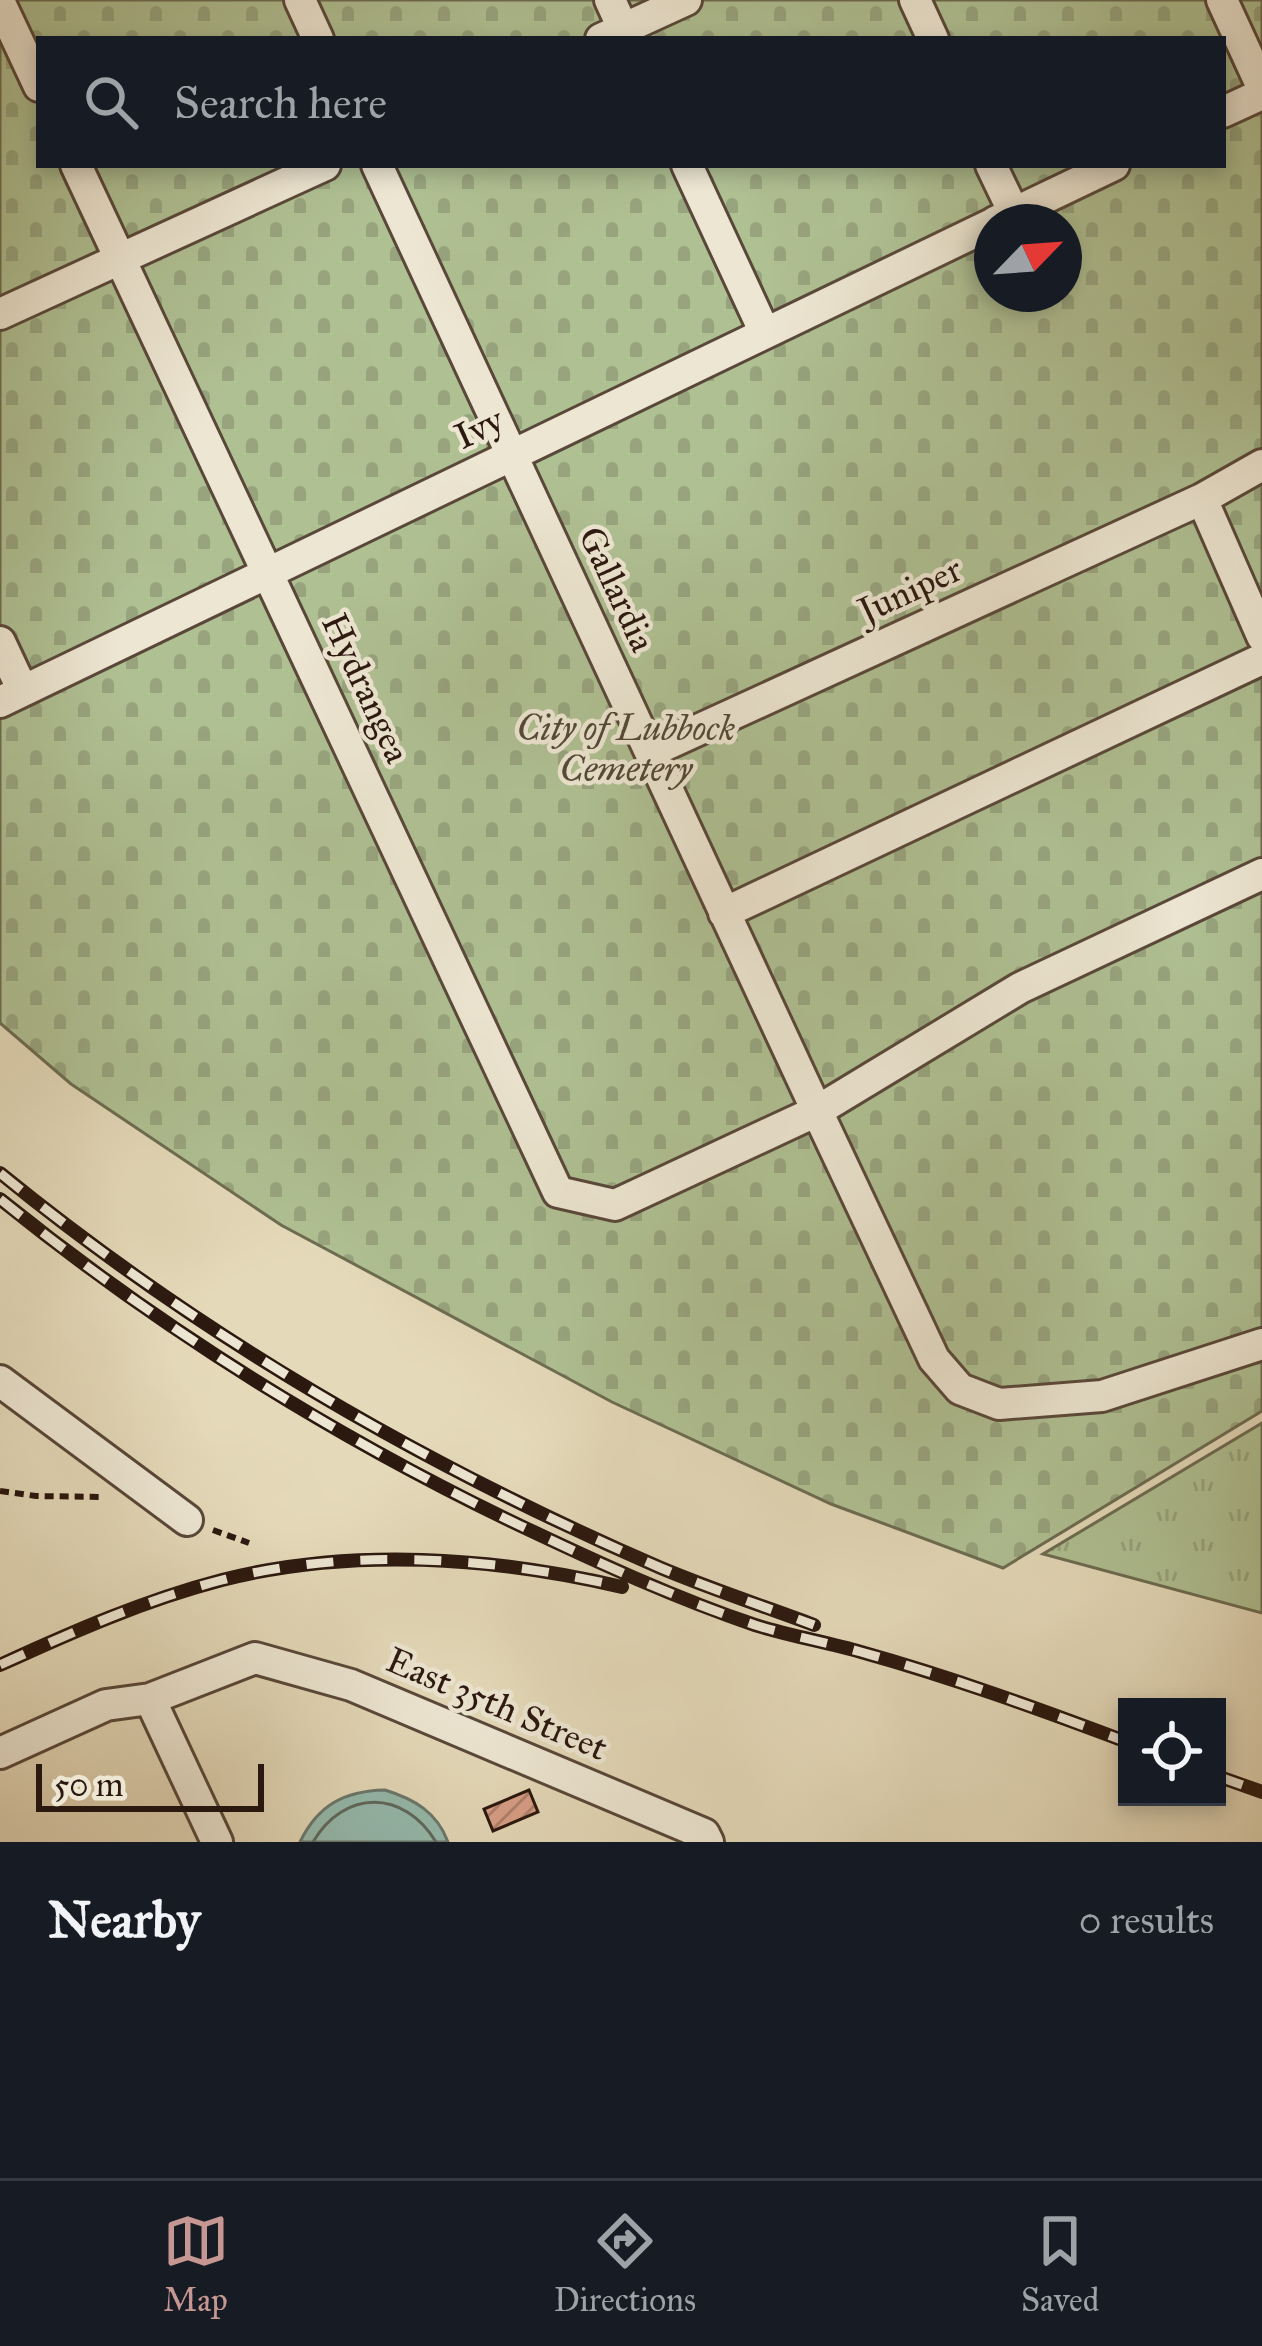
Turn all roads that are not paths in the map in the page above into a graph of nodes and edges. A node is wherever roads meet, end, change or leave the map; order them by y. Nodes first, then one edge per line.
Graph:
1 (300, 0) edge
2 (610, 0) edge
3 (686, 0) edge
4 (915, 0) edge
5 (1222, 0) edge
6 (0, 3) edge
7 (317, 36) edge
8 (617, 36) edge
9 (932, 36) edge
10 (36, 80) edge
11 (1262, 90) edge
12 (1226, 110) edge
13 (77, 168) edge
14 (318, 168) edge
15 (377, 168) edge
16 (688, 168) edge
17 (992, 168) edge
18 (1108, 168) edge
19 (998, 204) edge
20 (1033, 204) edge
21 (974, 233) edge
22 (120, 259) junction
23 (0, 314) edge
24 (765, 333) junction
25 (512, 455) junction
26 (1262, 465) edge
27 (1202, 499) junction
28 (268, 572) junction
29 (1262, 636) edge
30 (0, 642) edge
31 (1262, 659) edge
32 (12, 696) edge
33 (650, 752) junction
34 (1262, 874) edge
35 (724, 913) junction
36 (817, 1111) junction
37 (1262, 1344) edge
38 (0, 1381) edge
39 (187, 1520) dead end
40 (150, 1699) junction
41 (0, 1754) edge
42 (706, 1838) edge
43 (218, 1842) edge

1 - 7 street
2 - 8 street
3 - 8 street
4 - 9 street
5 - 11 street
6 - 10 street
11 - 12 street
13 - 22 street, Hydrangea
14 - 22 street
15 - 25 street, Gallardia
16 - 24 street
17 - 19 street
18 - 20 street, Ivy
21 - 24 street, Ivy
22 - 23 street
22 - 28 street, Hydrangea
24 - 25 street, Ivy
25 - 28 street, Ivy
25 - 33 street, Gallardia
26 - 27 street, Juniper
27 - 29 street
27 - 33 street, Juniper
28 - 32 street, Ivy
28 - 36 street, Hydrangea
30 - 32 street
31 - 35 street
33 - 35 street, Gallardia
34 - 36 street
35 - 36 street, Gallardia
36 - 37 street, Gallardia
38 - 39 street
40 - 41 street
40 - 42 street, East 35th Street
40 - 43 street

